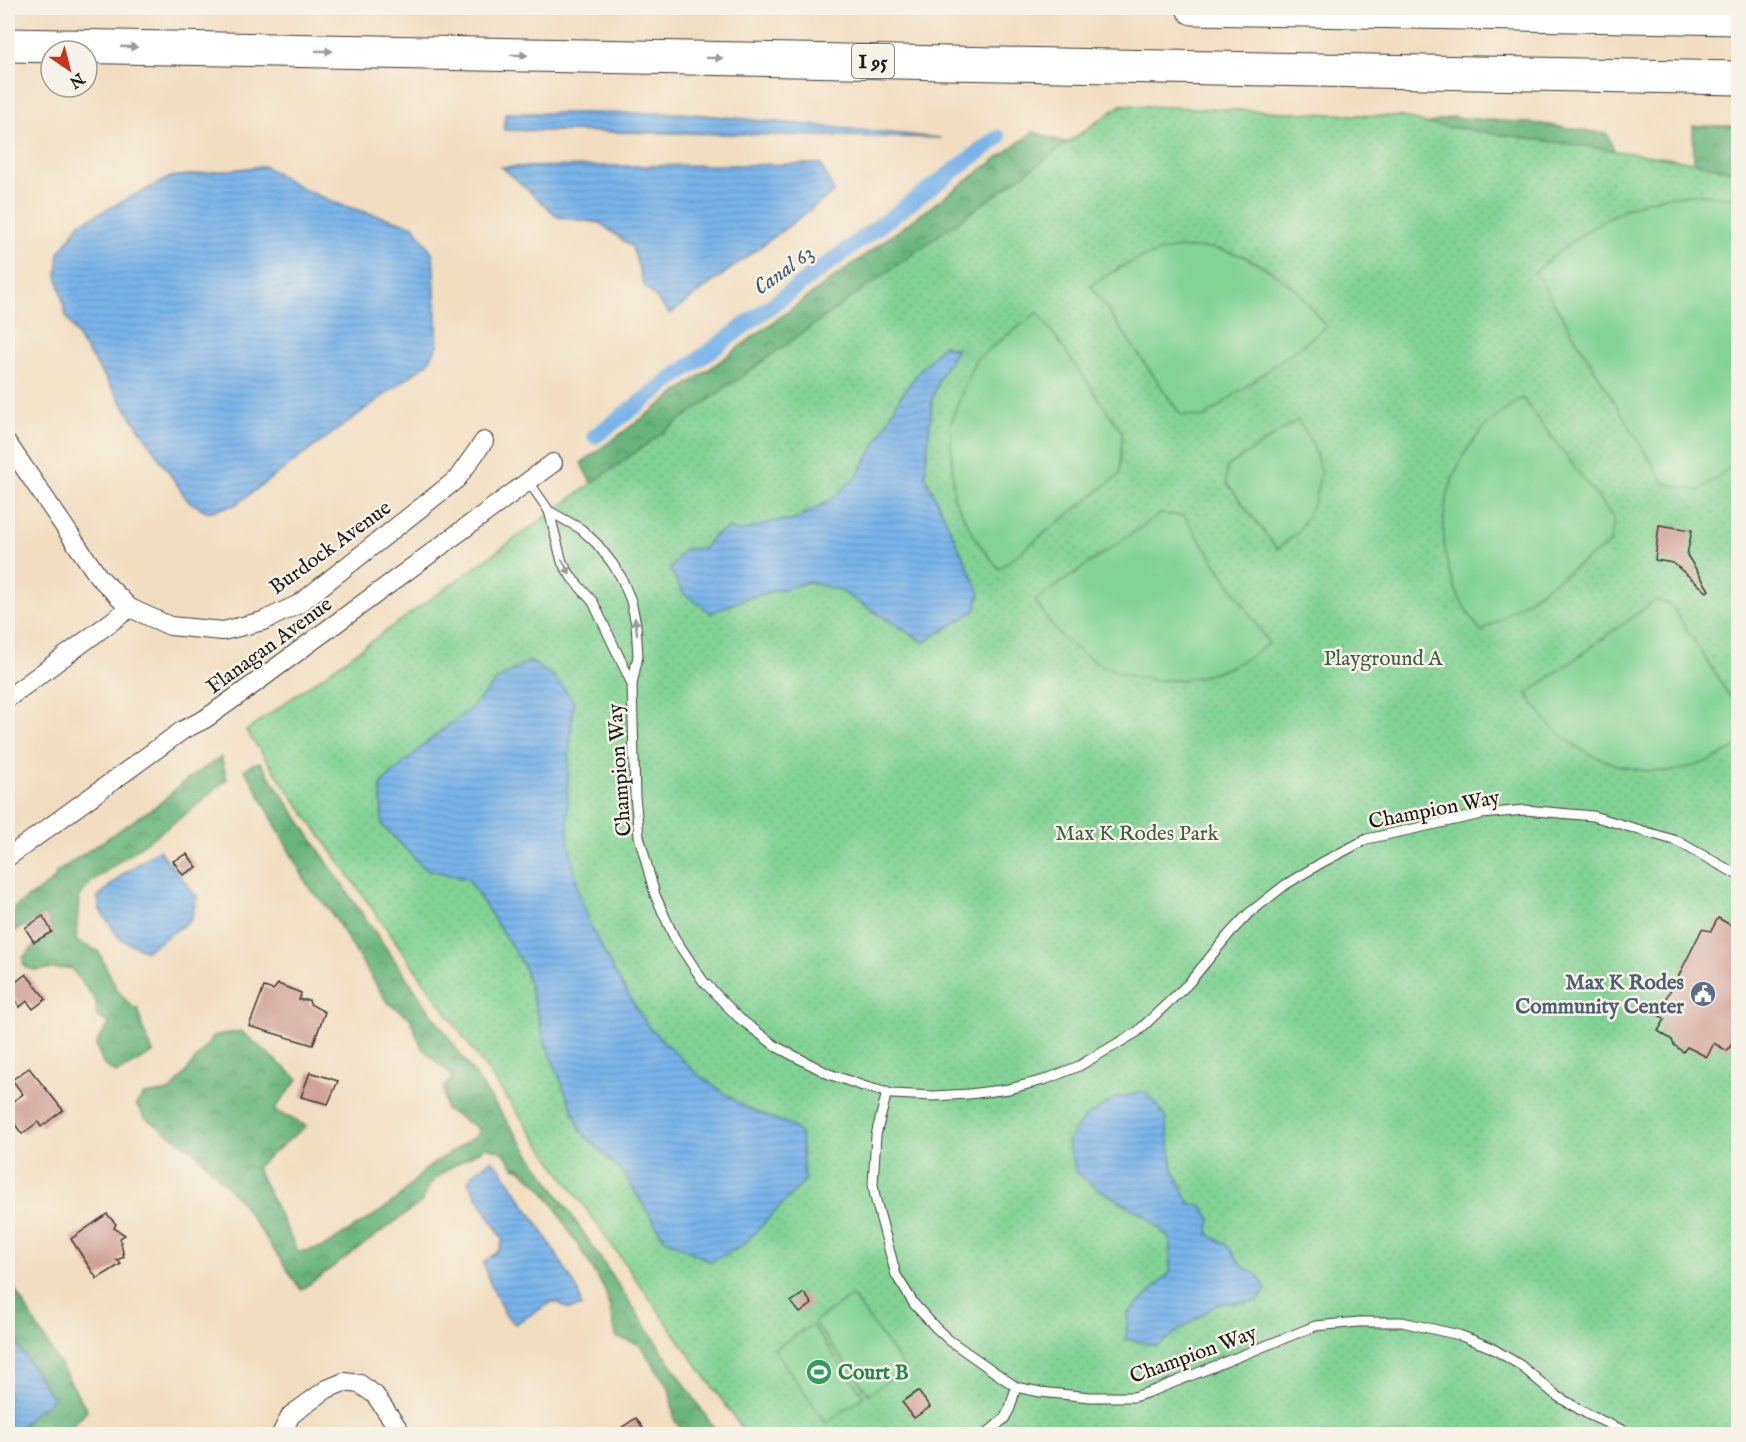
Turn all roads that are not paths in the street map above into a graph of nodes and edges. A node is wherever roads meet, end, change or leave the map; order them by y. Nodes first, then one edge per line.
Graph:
1 (1193, 8) edge
2 (1738, 18) edge
3 (8, 45) edge
4 (1738, 78) edge
5 (484, 441) dead end
6 (8, 444) edge
7 (553, 463) dead end
8 (529, 482) junction
9 (549, 511) junction
10 (130, 608) junction
11 (632, 684) junction
12 (8, 698) edge
13 (8, 857) edge
14 (1738, 875) edge
15 (887, 1092) junction
16 (1016, 1387) junction
17 (281, 1434) edge
18 (402, 1434) edge
19 (986, 1434) edge
20 (1631, 1434) edge

1 - 2 highway
3 -> 4 highway, I 95
5 - 10 street, Burdock Avenue
6 - 10 street, Burdock Avenue
7 - 8 street, Flanagan Avenue
8 - 9 lane, Champion Way
8 - 13 street, Flanagan Avenue
9 -> 11 lane, Champion Way
11 -> 9 lane, Champion Way
10 - 12 street
11 - 15 lane, Champion Way
14 - 15 lane, Champion Way
15 - 16 lane, Champion Way
16 - 19 lane
16 - 20 lane, Champion Way
17 - 18 street

